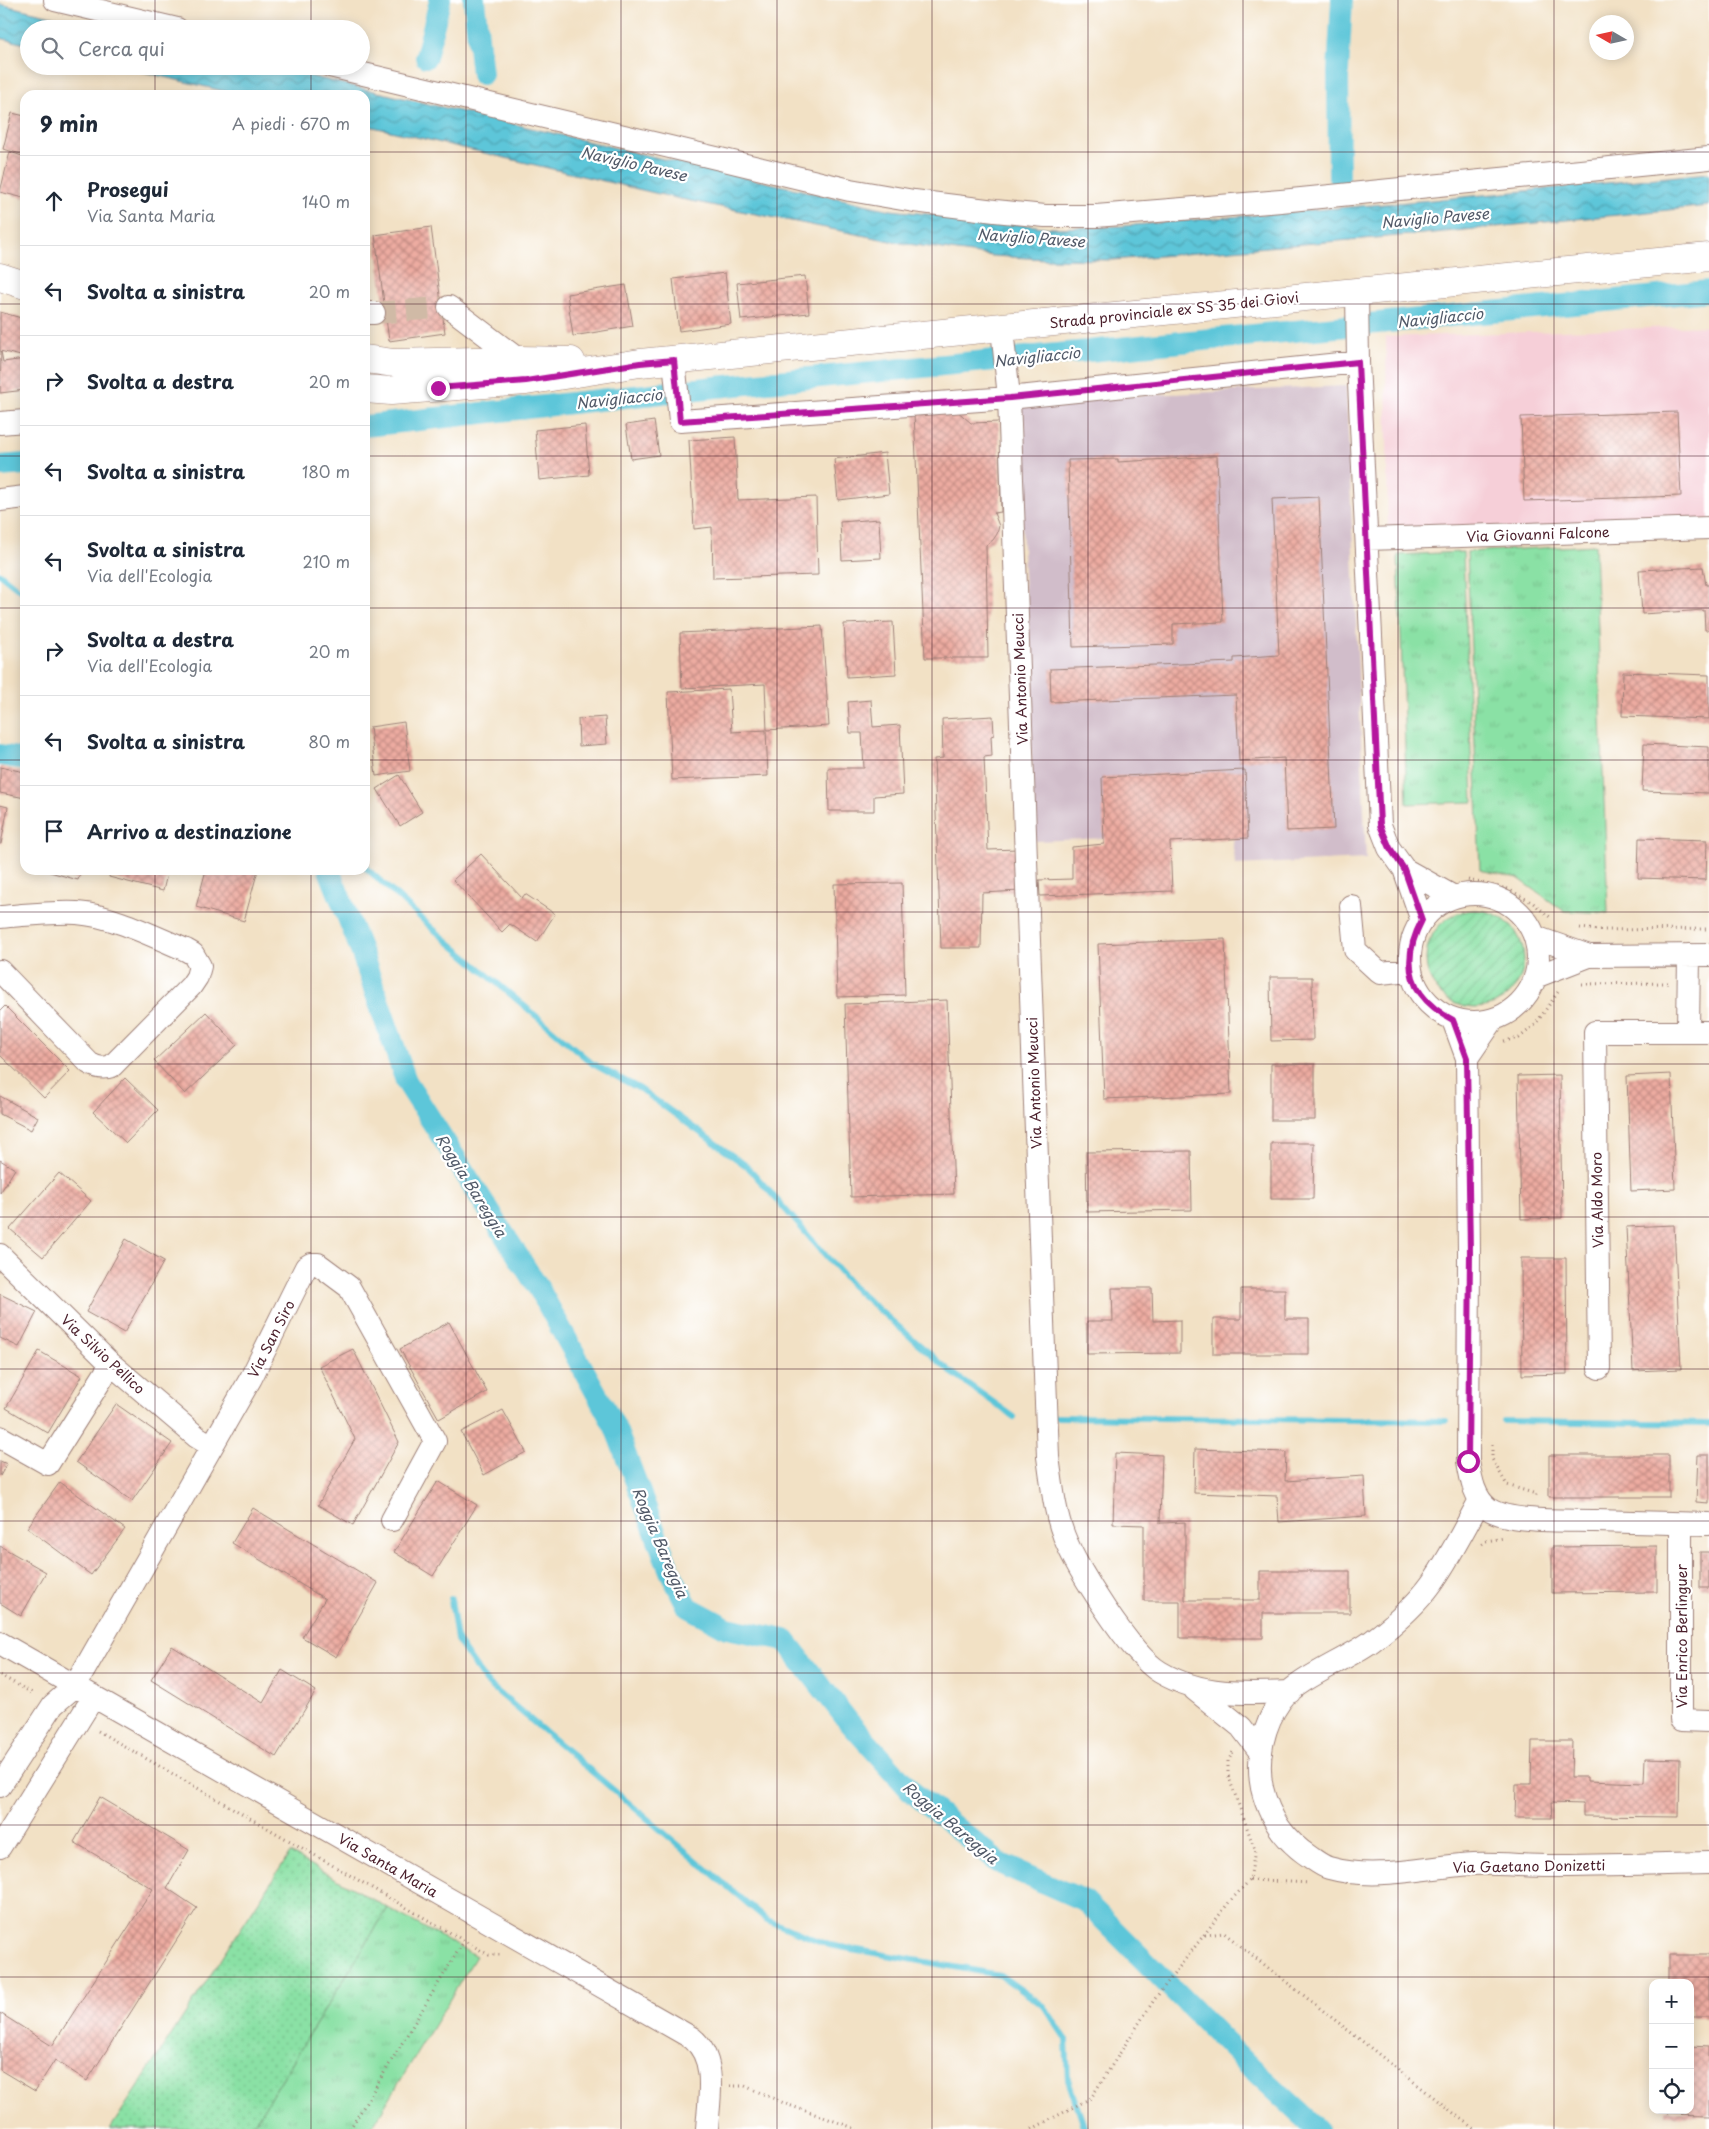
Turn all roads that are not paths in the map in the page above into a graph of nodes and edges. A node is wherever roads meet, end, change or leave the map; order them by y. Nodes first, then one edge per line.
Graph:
1 (55, 0) edge
2 (139, 20) edge
3 (368, 75) edge
4 (1709, 158) edge
5 (1709, 257) edge
6 (0, 277) edge
7 (20, 283) edge
8 (1357, 290) junction
9 (449, 307) tunnel mouth
10 (1003, 337) junction
11 (370, 360) edge
12 (519, 360) junction
13 (1358, 362) junction
14 (640, 363) junction
15 (675, 370) junction
16 (1009, 389) junction
17 (374, 392) edge
18 (20, 421) edge
19 (0, 423) edge
20 (20, 498) edge
21 (0, 500) edge
22 (1709, 528) edge
23 (1367, 540) junction
24 (1404, 869) junction
25 (1459, 888) junction
26 (1351, 906) dead end
27 (0, 917) edge
28 (1422, 920) junction
29 (1534, 937) junction
30 (1699, 955) edge
31 (1589, 956) junction
32 (1411, 970) junction
33 (0, 971) edge
34 (1535, 977) junction
35 (1453, 1020) junction
36 (1493, 1020) junction
37 (1699, 1031) edge
38 (1467, 1058) junction
39 (0, 1255) edge
40 (111, 1364) junction
41 (1599, 1368) dead end
42 (0, 1437) edge
43 (212, 1446) junction
44 (1480, 1500) junction
45 (392, 1520) dead end
46 (1681, 1524) junction
47 (1709, 1524) edge
48 (0, 1643) edge
49 (1186, 1683) junction
50 (75, 1686) junction
51 (1290, 1692) junction
52 (94, 1696) junction
53 (1709, 1720) edge
54 (1261, 1753) junction
55 (0, 1786) edge
56 (0, 1846) edge
57 (1709, 1863) edge
58 (707, 2129) edge

1 - 2 street
3 - 4 street
5 - 8 main road, Strada provinciale ex SS 35 dei Giovi
6 - 7 main road
8 - 10 main road, Strada provinciale ex SS 35 dei Giovi
8 - 13 street
9 - 12 street
10 - 15 main road, Strada provinciale ex SS 35 dei Giovi
10 - 16 street, Via Antonio Meucci
11 - 12 main road, Strada provinciale ex SS 35 dei Giovi
12 - 14 main road, Strada provinciale ex SS 35 dei Giovi
13 - 16 street
13 - 23 street
14 - 15 main road, Strada provinciale ex SS 35 dei Giovi
14 - 17 main road, Strada provinciale ex SS 35 dei Giovi
15 - 16 street
16 - 49 street, Via Antonio Meucci
18 - 19 street
20 - 21 street
22 - 23 street, Via Giovanni Falcone
23 - 24 street
24 - 25 street
24 - 28 street
25 - 28 street
25 - 29 street
26 - 32 street
27 - 33 street
28 - 32 street
29 - 31 street
29 - 34 street
30 - 31 street
30 - 37 street
31 - 34 street
32 - 35 street
34 - 36 street
35 - 36 street
35 - 38 street
36 - 38 street
37 - 41 street, Via Aldo Moro
38 - 44 street
39 - 40 street, Via Silvio Pellico
40 - 42 street
40 - 43 street, Via Silvio Pellico
43 - 45 street, Via San Siro
43 - 50 street, Via San Siro
44 - 46 street
44 - 51 street, Via Gaetano Donizetti
46 - 47 street
46 - 53 street, Via Enrico Berlinguer
48 - 50 street, Via Santa Maria
49 - 51 street, Via Antonio Meucci
49 - 54 street
50 - 52 street, Via Santa Maria
50 - 55 street
51 - 54 street, Via Gaetano Donizetti
52 - 56 street
52 - 58 street, Via Santa Maria
54 - 57 street, Via Gaetano Donizetti

